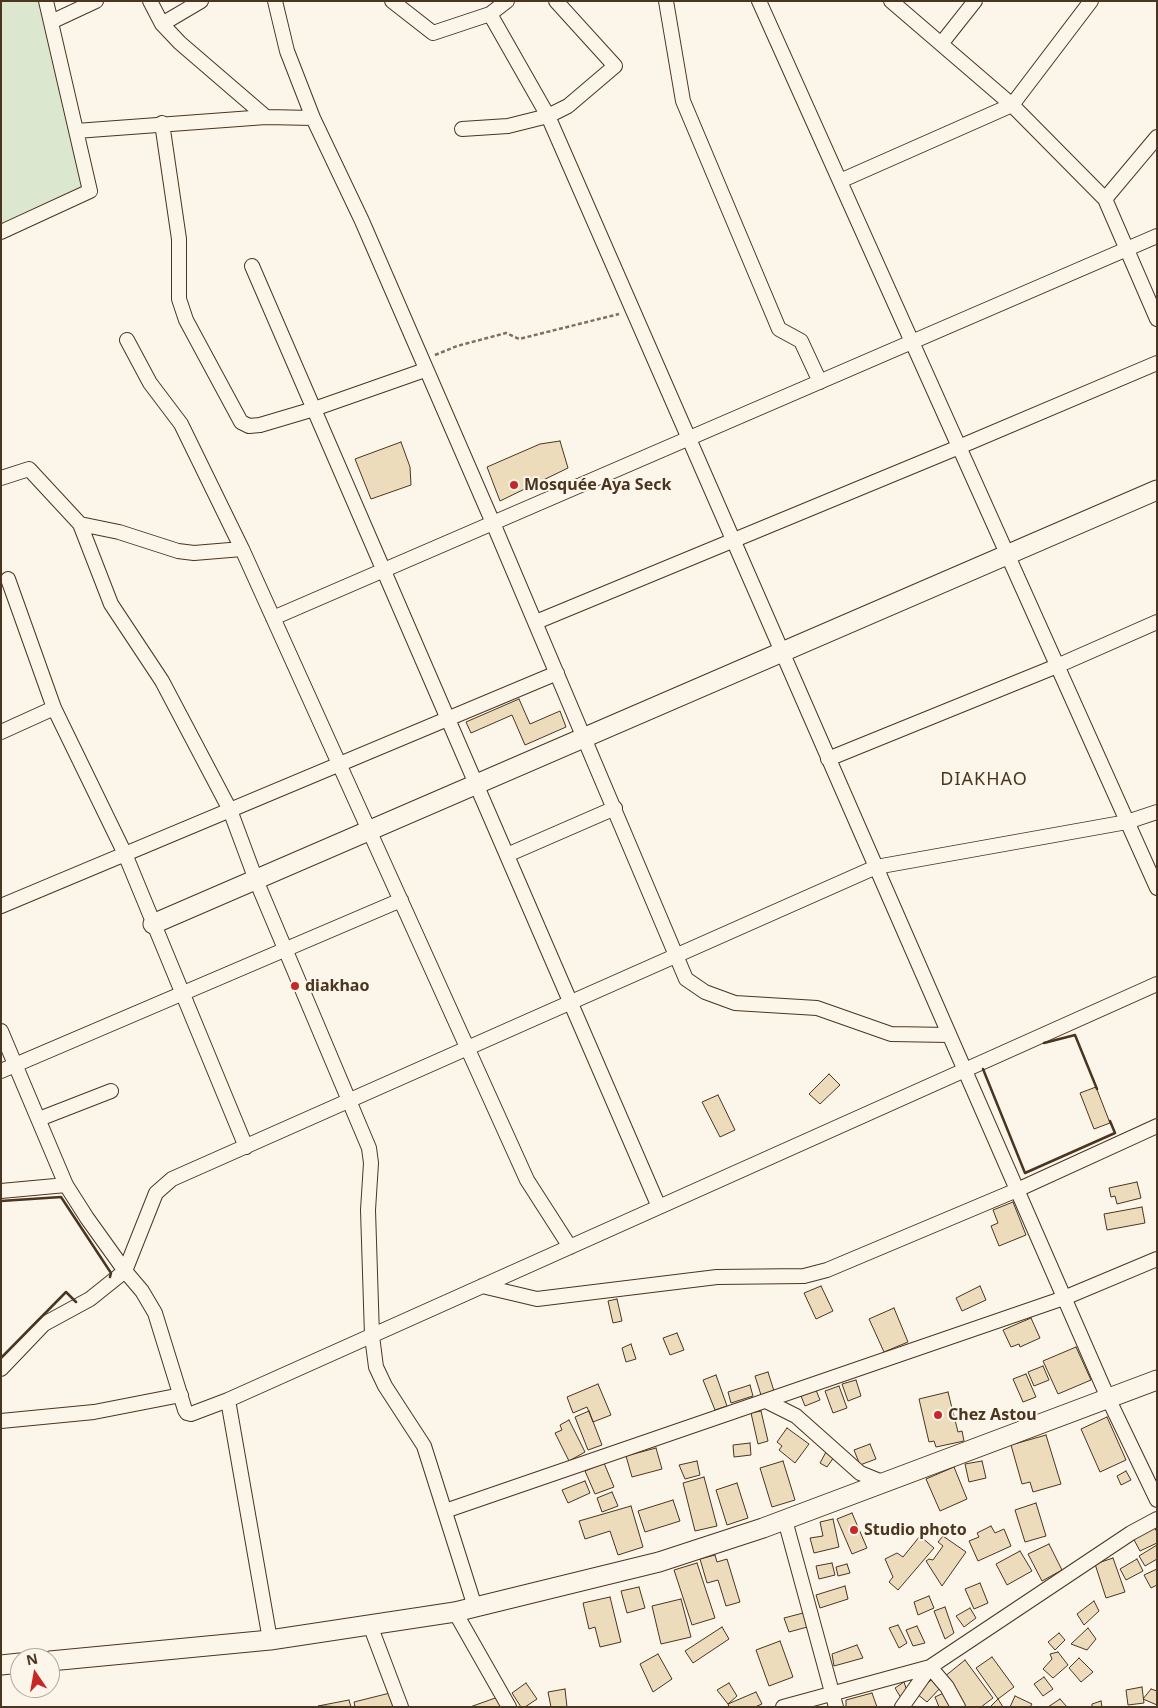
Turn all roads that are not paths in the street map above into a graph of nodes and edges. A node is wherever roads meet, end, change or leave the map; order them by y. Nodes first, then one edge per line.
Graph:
1 (46, 1) edge
2 (96, 1) edge
3 (150, 1) edge
4 (201, 1) edge
5 (275, 1) edge
6 (392, 1) edge
7 (507, 1) edge
8 (556, 1) edge
9 (666, 1) edge
10 (759, 1) edge
11 (891, 1) edge
12 (975, 1) edge
13 (1091, 1) edge
14 (490, 14) junction
15 (51, 22) junction
16 (162, 24) junction
17 (941, 44) junction
18 (1012, 105) junction
19 (266, 116) junction
20 (548, 116) junction
21 (313, 118) junction
22 (162, 123) junction
23 (462, 129) dead end
24 (76, 131) junction
25 (1157, 137) edge
26 (840, 181) junction
27 (1105, 199) junction
28 (1, 232) edge
29 (1157, 236) edge
30 (1127, 249) junction
31 (252, 266) dead end
32 (1157, 319) edge
33 (127, 340) dead end
34 (912, 342) junction
35 (1157, 362) edge
36 (423, 365) junction
37 (820, 382) junction
38 (314, 409) junction
39 (688, 439) junction
40 (959, 447) junction
41 (1, 478) edge
42 (1157, 490) edge
43 (494, 523) junction
44 (80, 524) junction
45 (733, 541) junction
46 (242, 549) junction
47 (1007, 554) junction
48 (384, 570) junction
49 (8, 579) dead end
50 (274, 618) junction
51 (536, 622) junction
52 (1157, 622) edge
53 (782, 652) junction
54 (1057, 666) junction
55 (557, 673) junction
56 (54, 708) junction
57 (448, 718) junction
58 (1, 732) edge
59 (584, 738) junction
60 (828, 758) junction
61 (340, 764) junction
62 (476, 784) junction
63 (615, 808) junction
64 (230, 810) junction
65 (1157, 812) edge
66 (1127, 822) junction
67 (369, 830) junction
68 (125, 854) junction
69 (507, 855) junction
70 (876, 867) junction
71 (256, 880) junction
72 (1157, 888) edge
73 (401, 900) junction
74 (1, 906) edge
75 (153, 924) junction
76 (285, 949) junction
77 (675, 956) junction
78 (1157, 984) edge
79 (182, 994) junction
80 (570, 1003) junction
81 (1, 1031) edge
82 (949, 1035) junction
83 (468, 1048) junction
84 (16, 1064) junction
85 (964, 1070) junction
86 (1, 1071) edge
87 (111, 1092) dead end
88 (349, 1101) junction
89 (39, 1120) junction
90 (1157, 1126) edge
91 (246, 1147) junction
92 (66, 1185) junction
93 (1017, 1190) junction
94 (1, 1191) edge
95 (659, 1207) junction
96 (570, 1247) junction
97 (1157, 1259) edge
98 (124, 1271) junction
99 (482, 1286) junction
100 (1064, 1298) junction
101 (372, 1336) junction
102 (1, 1370) edge
103 (1157, 1380) edge
104 (180, 1395) junction
105 (1108, 1398) junction
106 (228, 1400) junction
107 (768, 1402) junction
108 (1, 1421) edge
109 (882, 1482) junction
110 (1157, 1500) edge
111 (445, 1511) junction
112 (1157, 1519) edge
113 (785, 1520) junction
114 (475, 1607) junction
115 (456, 1612) junction
116 (370, 1625) junction
117 (270, 1640) junction
118 (60, 1660) edge
119 (930, 1667) junction
120 (835, 1700) edge
121 (401, 1707) edge
122 (509, 1707) edge
123 (782, 1707) edge
124 (902, 1707) edge
125 (958, 1707) edge

1 - 15 street
2 - 15 street
3 - 16 street
4 - 16 street
5 - 21 street
6 - 14 street
7 - 14 street
8 - 20 street
9 - 37 street
10 - 26 street
11 - 17 street
12 - 17 street
13 - 18 street
14 - 20 street
15 - 24 street
16 - 19 street
17 - 18 street
18 - 26 street
18 - 27 street
19 - 21 street
19 - 22 street
20 - 23 street
20 - 39 street
21 - 36 street
22 - 24 street
22 - 38 street
24 - 28 street
25 - 27 street
26 - 34 street
27 - 30 street
29 - 30 street
30 - 32 street
30 - 34 street
31 - 38 street
33 - 46 street
34 - 37 street
34 - 40 street
35 - 40 street
36 - 38 street
36 - 43 street
37 - 39 street
38 - 48 street
39 - 43 street
39 - 45 street
40 - 45 street
40 - 47 street
41 - 44 street
42 - 47 street
43 - 48 street
43 - 51 street
44 - 46 street
44 - 64 street
45 - 51 street
45 - 53 street
46 - 50 street
47 - 53 street
47 - 54 street
48 - 50 street
48 - 57 street
49 - 56 street
50 - 61 street
51 - 55 street
52 - 54 street
53 - 59 street
53 - 60 street
54 - 60 street
54 - 66 street
55 - 57 street
55 - 59 street
56 - 58 street
56 - 68 street
57 - 61 street
57 - 62 street
59 - 62 street
59 - 63 street
60 - 70 street
61 - 64 street
61 - 67 street
62 - 67 street
62 - 69 street
63 - 69 street
63 - 77 street
64 - 68 street
64 - 71 street
65 - 66 street
66 - 70 street
66 - 72 street
67 - 71 street
67 - 73 street
68 - 74 street
68 - 75 street
69 - 80 street
70 - 77 street
70 - 82 street
71 - 75 street
71 - 76 street
73 - 76 street
73 - 83 street
75 - 79 street
76 - 79 street
76 - 88 street
77 - 80 street
77 - 82 street
78 - 85 street
79 - 84 street
79 - 91 street
80 - 83 street
80 - 95 street
81 - 84 street
82 - 85 street
83 - 88 street
83 - 96 street
84 - 86 street
84 - 89 street
85 - 93 street
85 - 95 street
87 - 89 street
88 - 91 street
88 - 101 street
89 - 92 street
90 - 93 street
91 - 98 street
92 - 94 street
92 - 98 street
93 - 99 street
93 - 100 street
95 - 96 street
96 - 99 street
97 - 100 street
98 - 102 street
98 - 104 street
99 - 101 street
100 - 105 street
100 - 107 street
101 - 106 street
101 - 111 street
103 - 105 street
104 - 106 street
104 - 108 street
105 - 109 street
105 - 110 street
106 - 117 street
107 - 109 street
107 - 111 street
109 - 113 street
111 - 114 street
112 - 119 street
113 - 114 street
113 - 120 street
114 - 115 street
115 - 116 street
115 - 122 street
116 - 117 street
116 - 121 street
117 - 118 street
119 - 120 street
119 - 124 street
119 - 125 street
120 - 123 street

